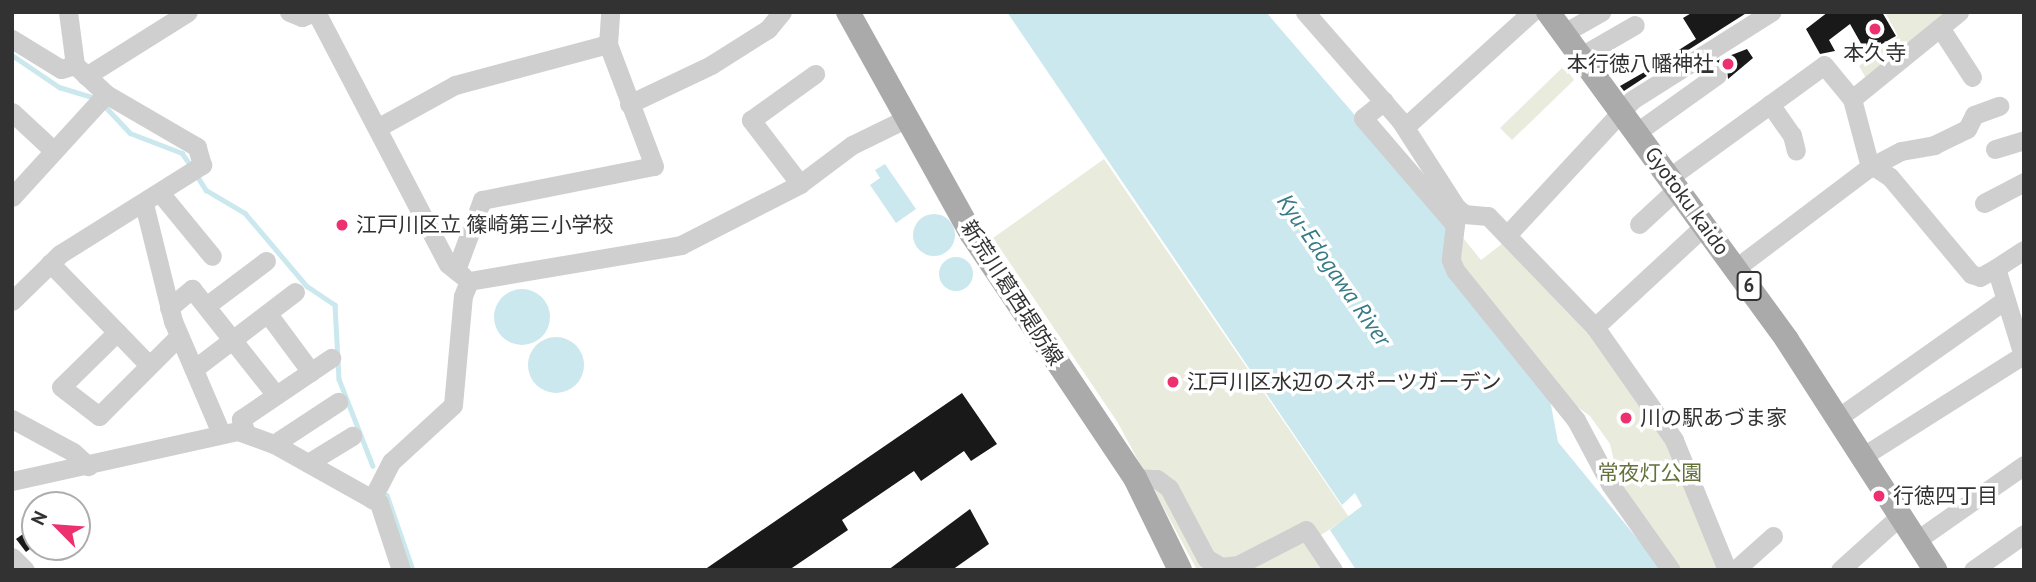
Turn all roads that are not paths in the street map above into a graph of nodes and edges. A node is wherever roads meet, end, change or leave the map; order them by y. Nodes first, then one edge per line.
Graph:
1 (68, 12) edge
2 (188, 12) edge
3 (289, 12) edge
4 (316, 12) edge
5 (610, 12) edge
6 (782, 12) edge
7 (848, 12) edge
8 (1532, 12) edge
9 (1548, 12) edge
10 (1601, 12) edge
11 (1772, 12) edge
12 (1959, 12) edge
13 (1315, 16) edge
14 (1635, 26) dead end
15 (1941, 29) junction
16 (1564, 33) junction
17 (12, 39) edge
18 (608, 44) junction
19 (1581, 56) junction
20 (80, 70) junction
21 (815, 74) dead end
22 (1717, 75) dead end
23 (1972, 77) dead end
24 (101, 99) junction
25 (1852, 99) junction
26 (1384, 101) junction
27 (629, 104) junction
28 (1770, 104) junction
29 (1999, 106) dead end
30 (1621, 110) junction
31 (12, 112) edge
32 (907, 118) junction
33 (1405, 127) junction
34 (377, 128) junction
35 (1637, 132) junction
36 (2024, 140) edge
37 (1995, 149) dead end
38 (1796, 150) dead end
39 (54, 151) junction
40 (1875, 166) junction
41 (2024, 182) edge
42 (1674, 183) junction
43 (800, 184) junction
44 (16, 186) edge
45 (161, 194) junction
46 (1984, 203) dead end
47 (144, 205) junction
48 (1639, 224) dead end
49 (1705, 225) junction
50 (1508, 234) junction
51 (2024, 250) edge
52 (212, 257) dead end
53 (266, 261) dead end
54 (50, 263) junction
55 (1735, 268) junction
56 (1996, 268) junction
57 (463, 276) junction
58 (295, 292) dead end
59 (2006, 299) junction
60 (12, 301) edge
61 (206, 306) junction
62 (169, 307) junction
63 (268, 314) junction
64 (1595, 327) junction
65 (117, 332) junction
66 (179, 336) junction
67 (233, 340) junction
68 (2023, 355) edge
69 (331, 358) dead end
70 (149, 365) junction
71 (194, 369) junction
72 (311, 372) junction
73 (276, 394) junction
74 (338, 402) dead end
75 (1839, 417) junction
76 (12, 419) edge
77 (221, 433) junction
78 (246, 433) junction
79 (352, 436) dead end
80 (274, 443) junction
81 (1863, 456) junction
82 (308, 463) junction
83 (2024, 465) edge
84 (88, 466) junction
85 (15, 475) edge
86 (1135, 478) junction
87 (372, 499) junction
88 (1901, 515) junction
89 (2024, 534) edge
90 (1773, 536) dead end
91 (1917, 540) junction
92 (12, 557) edge
93 (25, 570) edge
94 (401, 570) edge
95 (1180, 570) edge
96 (1333, 570) edge
97 (1671, 570) edge
98 (1727, 570) edge
99 (1735, 570) edge
100 (1840, 570) edge
101 (1935, 570) edge
102 (1973, 570) edge

1 - 20 street
2 - 20 street
3 - 4 street
4 - 34 street
5 - 18 street
6 - 27 street
7 - 32 main road, 新荒川葛西堤防線
8 - 33 street
9 - 16 main road, Gyotoku kaido / 6
10 - 16 street
11 - 30 street
12 - 15 street
13 - 26 street
14 - 19 street
15 - 23 street
15 - 25 street
16 - 19 main road, Gyotoku kaido / 6
17 - 20 street
18 - 27 street
18 - 34 street
19 - 30 main road, Gyotoku kaido / 6
20 - 24 street
21 - 43 street
22 - 35 street
24 - 39 street
24 - 45 street
25 - 28 street
25 - 40 street
26 - 33 street
26 - 97 street
27 - 57 street
28 - 38 street
28 - 42 street
29 - 40 street
30 - 35 main road, Gyotoku kaido / 6
30 - 50 street
31 - 39 street
32 - 43 street
32 - 86 main road, 新荒川葛西堤防線
33 - 50 street
34 - 57 street
35 - 42 main road, Gyotoku kaido / 6
36 - 37 street
39 - 44 street
40 - 55 street
40 - 56 street
41 - 46 street
42 - 48 street
42 - 49 main road, Gyotoku kaido / 6
43 - 57 street
45 - 47 street
45 - 52 street
47 - 54 street
47 - 62 street
49 - 55 main road, Gyotoku kaido / 6
49 - 64 street
50 - 64 street
51 - 56 street
53 - 61 street
54 - 60 street
54 - 65 street
55 - 75 main road, Gyotoku kaido / 6
56 - 59 street
57 - 87 street
58 - 63 street
59 - 68 street
59 - 75 street
61 - 62 street
61 - 67 street
62 - 66 street
63 - 67 street
63 - 72 street
64 - 98 street
65 - 70 street
65 - 70 street
66 - 70 street
66 - 71 street
67 - 71 street
67 - 73 street
68 - 81 street
69 - 72 street
71 - 77 street
72 - 73 street
73 - 78 street
74 - 80 street
75 - 81 main road, Gyotoku kaido / 6
76 - 84 street
77 - 78 street
77 - 84 street
78 - 80 street
79 - 82 street
80 - 82 street
81 - 88 main road, Gyotoku kaido / 6
82 - 87 street
83 - 91 street
84 - 85 street
86 - 95 main road, 新荒川葛西堤防線
86 - 96 street
87 - 94 street
88 - 91 main road, Gyotoku kaido / 6
88 - 100 street
89 - 102 street
90 - 99 street
91 - 101 main road, Gyotoku kaido / 6
92 - 93 street

